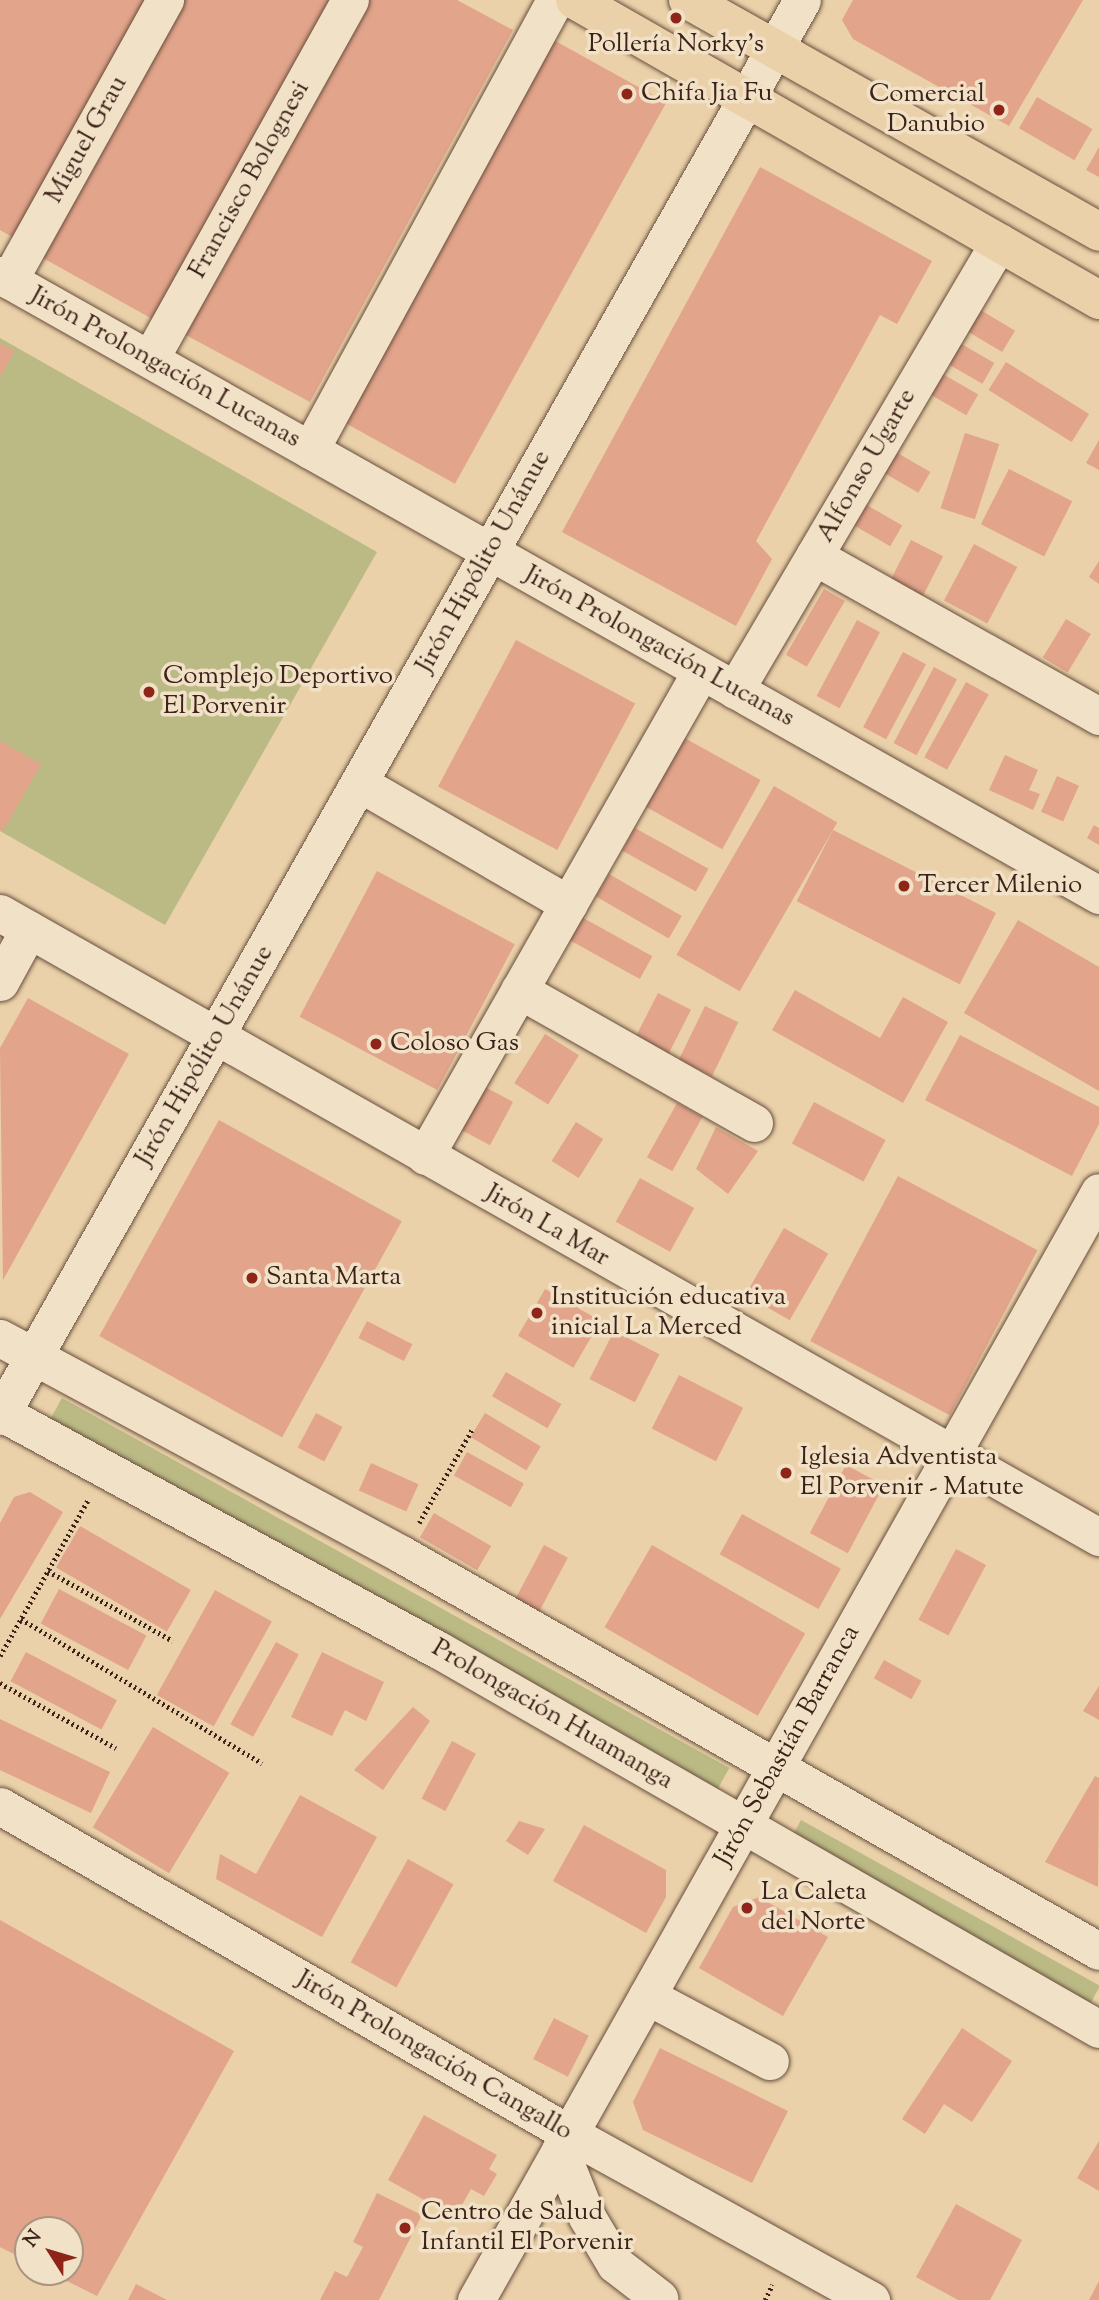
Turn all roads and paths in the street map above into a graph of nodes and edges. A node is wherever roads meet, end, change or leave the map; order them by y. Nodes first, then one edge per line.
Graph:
1 (165, 0) edge
2 (350, 0) edge
3 (555, 0) edge
4 (575, 0) edge
5 (688, 0) edge
6 (802, 0) edge
7 (774, 49) junction
8 (746, 98) junction
9 (1099, 232) edge
10 (999, 242) junction
11 (4, 278) edge
12 (1099, 300) edge
13 (150, 359) junction
14 (310, 450) junction
15 (490, 551) junction
16 (814, 555) junction
17 (701, 671) junction
18 (736, 690) junction
19 (1099, 716) edge
20 (359, 783) junction
21 (1099, 895) edge
22 (569, 904) junction
23 (14, 921) edge
24 (0, 982) edge
25 (519, 990) junction
26 (216, 1037) junction
27 (754, 1123) dead end
28 (425, 1156) junction
29 (1099, 1192) edge
30 (0, 1338) edge
31 (34, 1357) junction
32 (1, 1414) edge
33 (473, 1428) dead end
34 (951, 1456) junction
35 (105, 1470) junction
36 (1099, 1537) edge
37 (401, 1554) junction
38 (48, 1571) junction
39 (21, 1619) junction
40 (173, 1641) dead end
41 (0, 1656) edge
42 (0, 1683) edge
43 (116, 1748) dead end
44 (262, 1763) dead end
45 (776, 1767) junction
46 (0, 1806) edge
47 (743, 1824) junction
48 (1099, 1951) edge
49 (647, 1996) junction
50 (1099, 2029) edge
51 (770, 2061) dead end
52 (565, 2142) junction
53 (659, 2298) edge
54 (476, 2300) edge
55 (871, 2300) edge

1 - 11 street, Miguel Grau
2 - 13 street, Francisco Bolognesi
3 - 14 street
4 - 8 main road
5 - 7 main road
6 - 7 street, Jirón Hipólito Unánue
7 - 8 street, Jirón Hipólito Unánue
7 - 9 main road
8 - 10 main road
8 - 15 street, Jirón Hipólito Unánue
10 - 12 main road
10 - 16 street, Alfonso Ugarte
11 - 13 street, Jirón Prolongación Lucanas
13 - 14 street, Jirón Prolongación Lucanas
14 - 15 street, Jirón Prolongación Lucanas
15 - 17 street, Jirón Prolongación Lucanas
15 - 20 street, Jirón Hipólito Unánue
16 - 18 street, Alfonso Ugarte
16 - 19 street
17 - 18 street, Jirón Prolongación Lucanas
17 - 22 street
18 - 21 street, Jirón Prolongación Lucanas
20 - 22 street
20 - 26 street, Jirón Hipólito Unánue
22 - 25 street
23 - 24 street
23 - 26 street, Jirón La Mar
25 - 27 street
25 - 28 street
26 - 28 street, Jirón La Mar
26 - 31 street, Jirón Hipólito Unánue
28 - 34 street, Jirón La Mar
29 - 34 street, Jirón Sebastián Barranca
30 - 31 street
31 - 32 street, Jirón Hipólito Unánue
31 - 37 street
32 - 35 street, Prolongación Huamanga
33 - 37 path
34 - 36 street, Jirón La Mar
34 - 45 street, Jirón Sebastián Barranca
35 - 38 path
35 - 47 street, Prolongación Huamanga
37 - 45 street
38 - 39 path
38 - 40 path
39 - 41 path
39 - 44 path
42 - 43 path
45 - 47 street, Jirón Sebastián Barranca
45 - 48 street
46 - 52 street, Jirón Prolongación Cangallo
47 - 49 street, Jirón Sebastián Barranca
47 - 50 street, Prolongación Huamanga
49 - 51 street
49 - 52 street, Jirón Sebastián Barranca
52 - 53 street
52 - 54 street, Jirón Sebastián Barranca
52 - 55 street, Jirón Prolongación Cangallo

